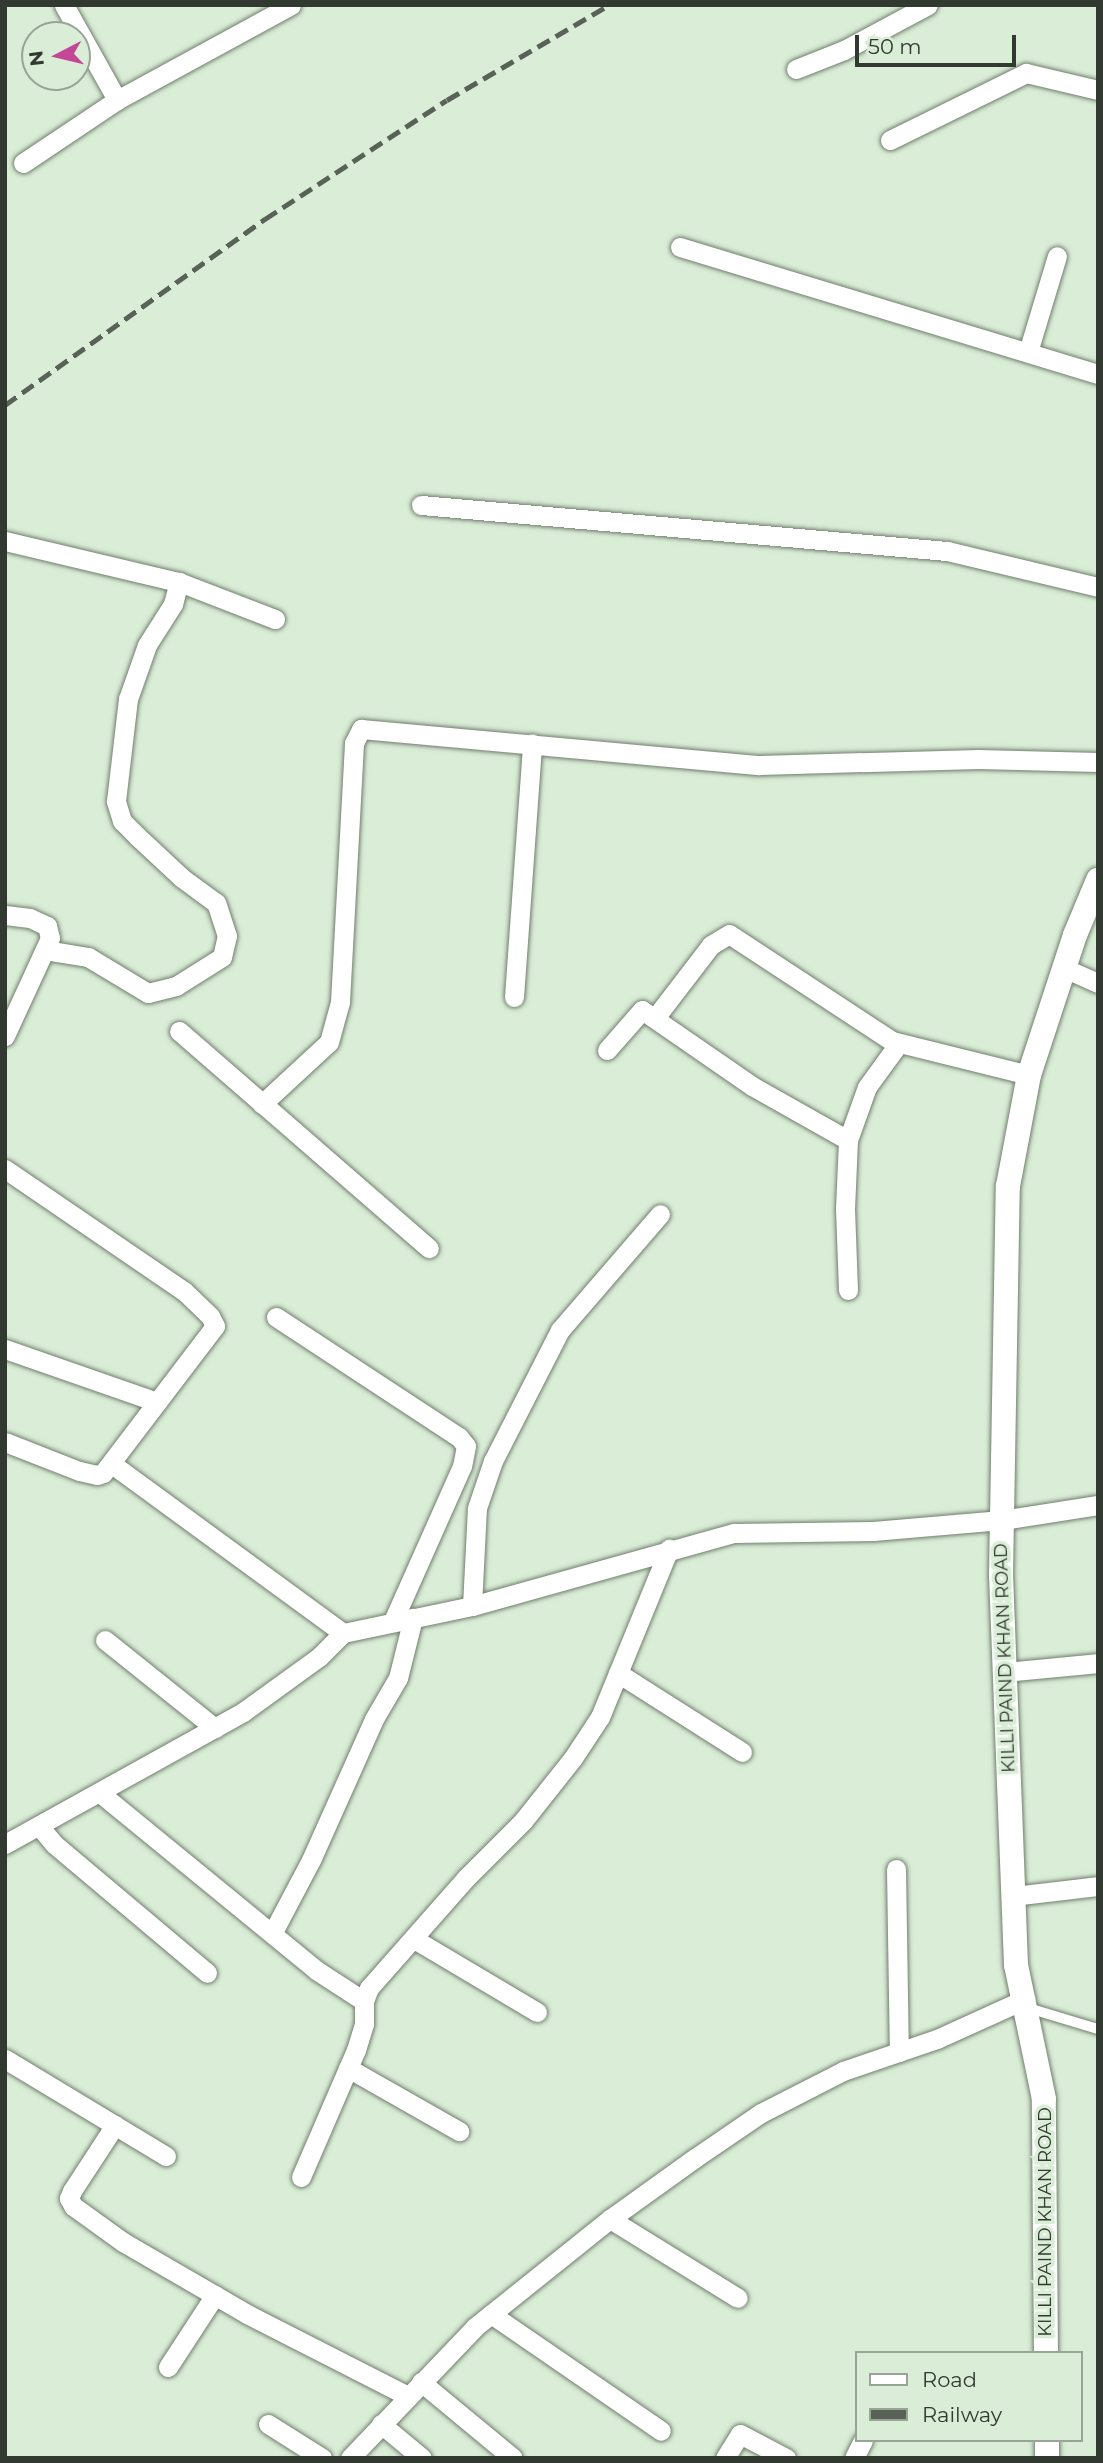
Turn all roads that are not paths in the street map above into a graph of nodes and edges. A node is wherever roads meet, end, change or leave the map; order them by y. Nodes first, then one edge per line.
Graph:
1 (64, 5) edge
2 (291, 5) edge
3 (928, 5) edge
4 (796, 69) dead end
5 (1098, 90) edge
6 (117, 100) junction
7 (890, 140) dead end
8 (23, 163) dead end
9 (680, 247) dead end
10 (1057, 256) dead end
11 (1028, 352) junction
12 (1098, 374) edge
13 (421, 505) dead end
14 (5, 541) edge
15 (179, 582) junction
16 (1098, 587) edge
17 (275, 619) dead end
18 (532, 744) junction
19 (1098, 762) edge
20 (1098, 880) edge
21 (5, 915) edge
22 (45, 950) junction
23 (1064, 968) junction
24 (1098, 983) edge
25 (514, 997) dead end
26 (655, 1018) junction
27 (179, 1031) dead end
28 (5, 1036) edge
29 (900, 1043) junction
30 (607, 1050) dead end
31 (1029, 1075) junction
32 (262, 1104) junction
33 (848, 1140) junction
34 (5, 1168) edge
35 (660, 1214) dead end
36 (429, 1248) dead end
37 (848, 1290) dead end
38 (276, 1317) dead end
39 (5, 1349) edge
40 (157, 1402) junction
41 (5, 1442) edge
42 (112, 1464) junction
43 (1098, 1505) edge
44 (1002, 1520) junction
45 (669, 1549) junction
46 (472, 1606) junction
47 (413, 1618) junction
48 (393, 1621) junction
49 (343, 1633) junction
50 (105, 1640) dead end
51 (1098, 1663) edge
52 (1005, 1672) junction
53 (618, 1673) junction
54 (215, 1728) junction
55 (742, 1752) dead end
56 (100, 1793) junction
57 (39, 1826) junction
58 (5, 1844) edge
59 (896, 1869) dead end
60 (1098, 1886) edge
61 (1013, 1896) junction
62 (273, 1932) junction
63 (414, 1940) junction
64 (207, 1973) dead end
65 (364, 2001) junction
66 (1026, 2003) junction
67 (537, 2012) dead end
68 (1098, 2029) edge
69 (899, 2052) junction
70 (5, 2059) edge
71 (348, 2068) junction
72 (115, 2126) junction
73 (459, 2131) dead end
74 (166, 2156) dead end
75 (302, 2177) dead end
76 (610, 2219) junction
77 (215, 2295) junction
78 (738, 2298) dead end
79 (491, 2314) junction
80 (1046, 2351) edge
81 (168, 2367) dead end
82 (414, 2389) junction
83 (268, 2424) dead end
84 (381, 2424) junction
85 (661, 2431) dead end
86 (862, 2442) edge
87 (322, 2458) edge
88 (350, 2458) edge
89 (422, 2458) edge
90 (513, 2458) edge
91 (725, 2458) edge
92 (786, 2458) edge
93 (854, 2458) edge

1 - 6 street
2 - 6 street
3 - 4 street
5 - 7 street
6 - 8 street
9 - 11 street
10 - 11 street
11 - 12 street
13 - 16 street
14 - 15 street
15 - 17 street
15 - 22 street
18 - 19 street
18 - 25 street
18 - 32 street
20 - 23 street, KILLI PAIND KHAN ROAD
21 - 22 street
22 - 28 street
23 - 24 street
23 - 31 street, KILLI PAIND KHAN ROAD
26 - 29 street
26 - 30 street
26 - 33 street
27 - 32 street
29 - 31 street
29 - 33 street
31 - 44 street, KILLI PAIND KHAN ROAD
32 - 36 street
33 - 37 street
34 - 40 street
35 - 46 street
38 - 48 street
39 - 40 street
40 - 42 street
41 - 42 street
42 - 49 street
43 - 44 street
44 - 45 street
44 - 52 street, KILLI PAIND KHAN ROAD
45 - 46 street
45 - 53 street
46 - 47 street
47 - 48 street
47 - 62 street
48 - 49 street
49 - 54 street
50 - 54 street
51 - 52 street
52 - 61 street, KILLI PAIND KHAN ROAD
53 - 55 street
53 - 63 street
54 - 56 street
56 - 57 street
56 - 62 street
57 - 58 street
57 - 64 street
59 - 69 street
60 - 61 street
61 - 66 street, KILLI PAIND KHAN ROAD
62 - 65 street
63 - 65 street
63 - 67 street
65 - 71 street
66 - 68 lane
66 - 69 street
66 - 80 street, KILLI PAIND KHAN ROAD
69 - 76 street
70 - 72 street
71 - 73 street
71 - 75 street
72 - 74 street
72 - 77 street
76 - 78 street
76 - 79 street
77 - 81 street
77 - 82 street
79 - 82 street
79 - 85 street
82 - 84 street
82 - 90 street
83 - 87 street
84 - 88 street
84 - 89 street
86 - 93 street
91 - 92 street

